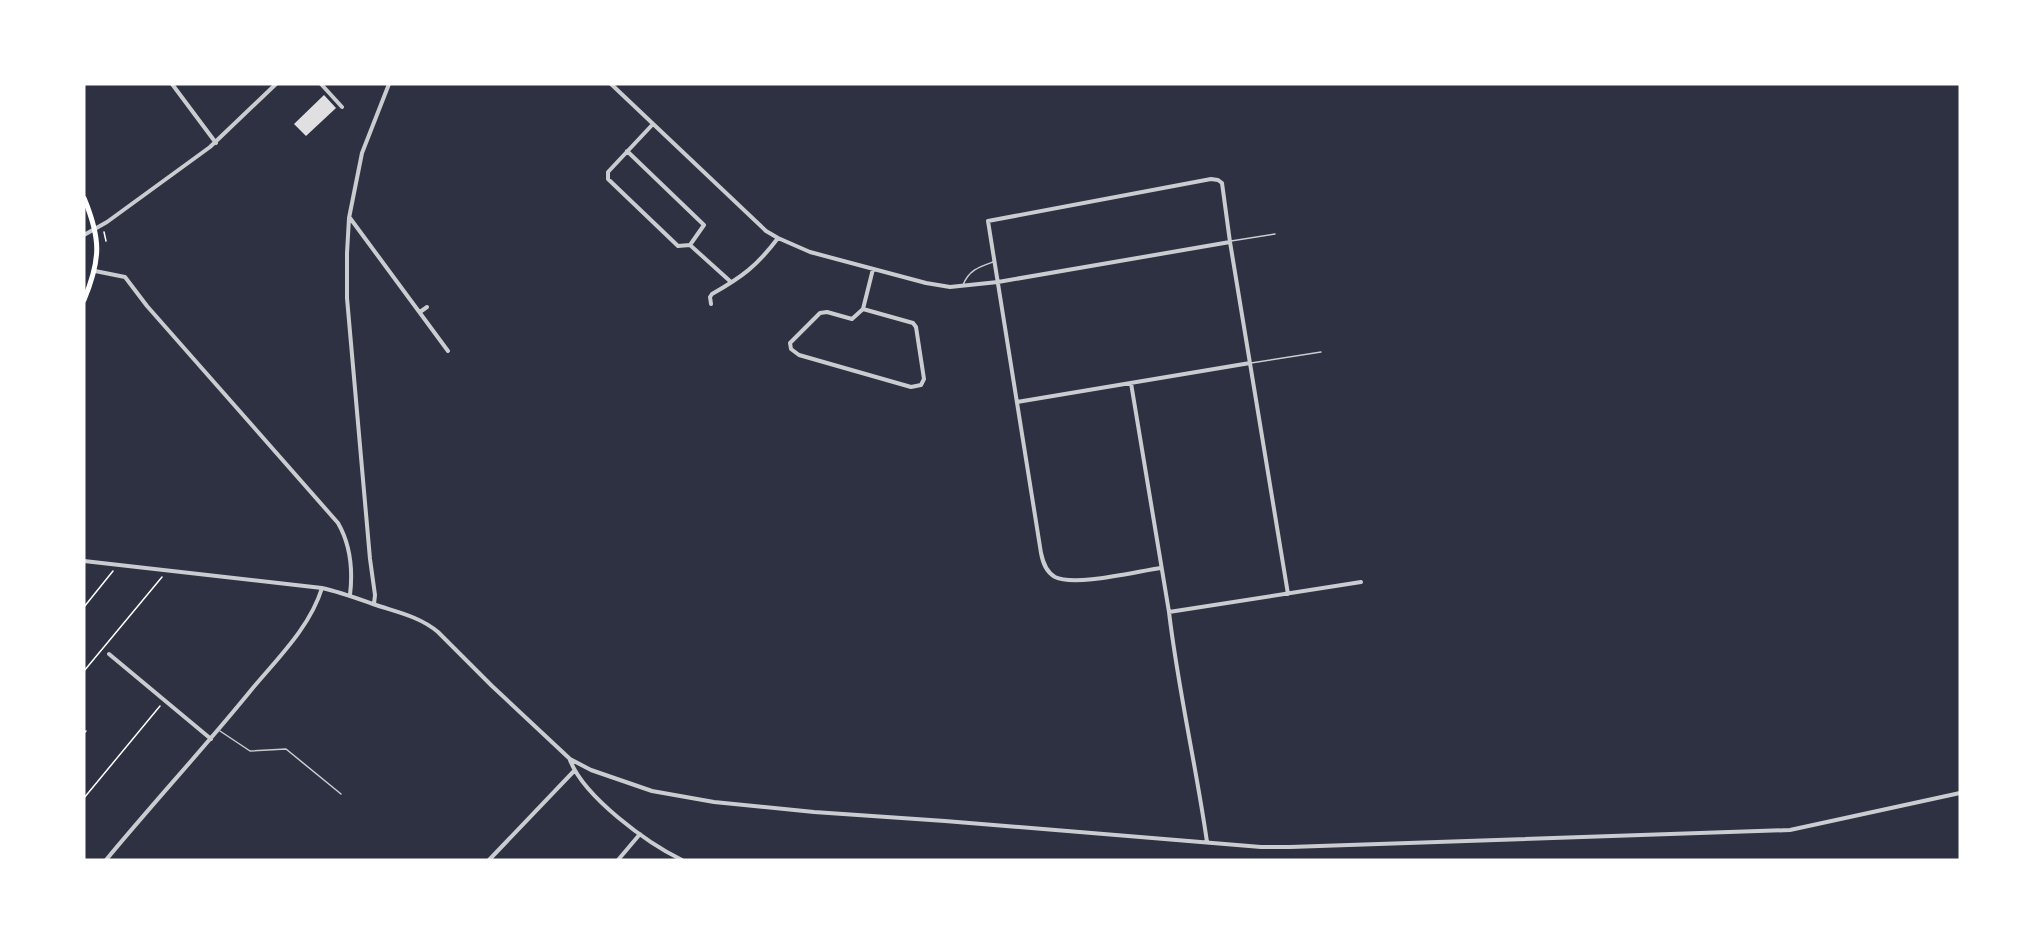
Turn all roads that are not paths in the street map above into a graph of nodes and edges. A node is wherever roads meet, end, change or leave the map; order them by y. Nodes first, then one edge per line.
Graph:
1 (172, 84) edge
2 (276, 84) edge
3 (321, 84) edge
4 (389, 84) edge
5 (611, 84) edge
6 (342, 107) dead end
7 (653, 124) junction
8 (216, 143) junction
9 (627, 151) junction
10 (84, 198) edge
11 (349, 218) junction
12 (95, 230) junction
13 (1275, 234) dead end
14 (84, 235) edge
15 (777, 238) junction
16 (1230, 242) junction
17 (690, 245) junction
18 (994, 262) junction
19 (873, 269) junction
20 (95, 271) junction
21 (731, 282) junction
22 (998, 282) junction
23 (962, 286) junction
24 (84, 300) edge
25 (711, 304) dead end
26 (427, 307) dead end
27 (863, 309) junction
28 (420, 312) junction
29 (448, 351) dead end
30 (1321, 352) dead end
31 (1250, 363) junction
32 (1131, 383) junction
33 (1017, 402) junction
34 (84, 561) edge
35 (1161, 568) junction
36 (1361, 582) dead end
37 (322, 588) junction
38 (1288, 594) junction
39 (350, 595) junction
40 (374, 604) junction
41 (1169, 612) junction
42 (109, 654) dead end
43 (219, 730) junction
44 (211, 739) junction
45 (570, 759) junction
46 (574, 771) junction
47 (1960, 793) edge
48 (341, 794) dead end
49 (640, 834) junction
50 (1206, 842) junction
51 (106, 860) edge
52 (489, 860) edge
53 (618, 860) edge
54 (682, 860) edge

1 - 8 street
2 - 8 street
3 - 6 street
4 - 11 street
5 - 7 street
7 - 9 street
7 - 15 street
8 - 12 street
9 - 17 street
9 - 17 street
10 - 12 main road
11 - 28 street
11 - 40 street
12 - 14 street
12 - 20 main road
13 - 16 lane
15 - 19 street
15 - 21 street
16 - 18 street
16 - 22 street
16 - 31 street
17 - 21 street
18 - 22 street
18 - 23 lane
19 - 23 street
19 - 27 street
20 - 24 main road
20 - 39 street
21 - 25 street
22 - 23 street
22 - 33 street
26 - 28 street
27 - 27 street
28 - 29 street
30 - 31 lane
31 - 32 street
31 - 38 street
32 - 33 street
32 - 35 street
33 - 35 street
34 - 37 street
35 - 41 street
36 - 38 street
37 - 39 street
37 - 43 street
38 - 41 street
39 - 40 street
40 - 45 street
41 - 50 street
42 - 44 street
43 - 44 street
43 - 48 lane
44 - 51 street
45 - 46 street
45 - 50 street
46 - 49 street
46 - 52 street
47 - 50 street
49 - 53 street
49 - 54 street

